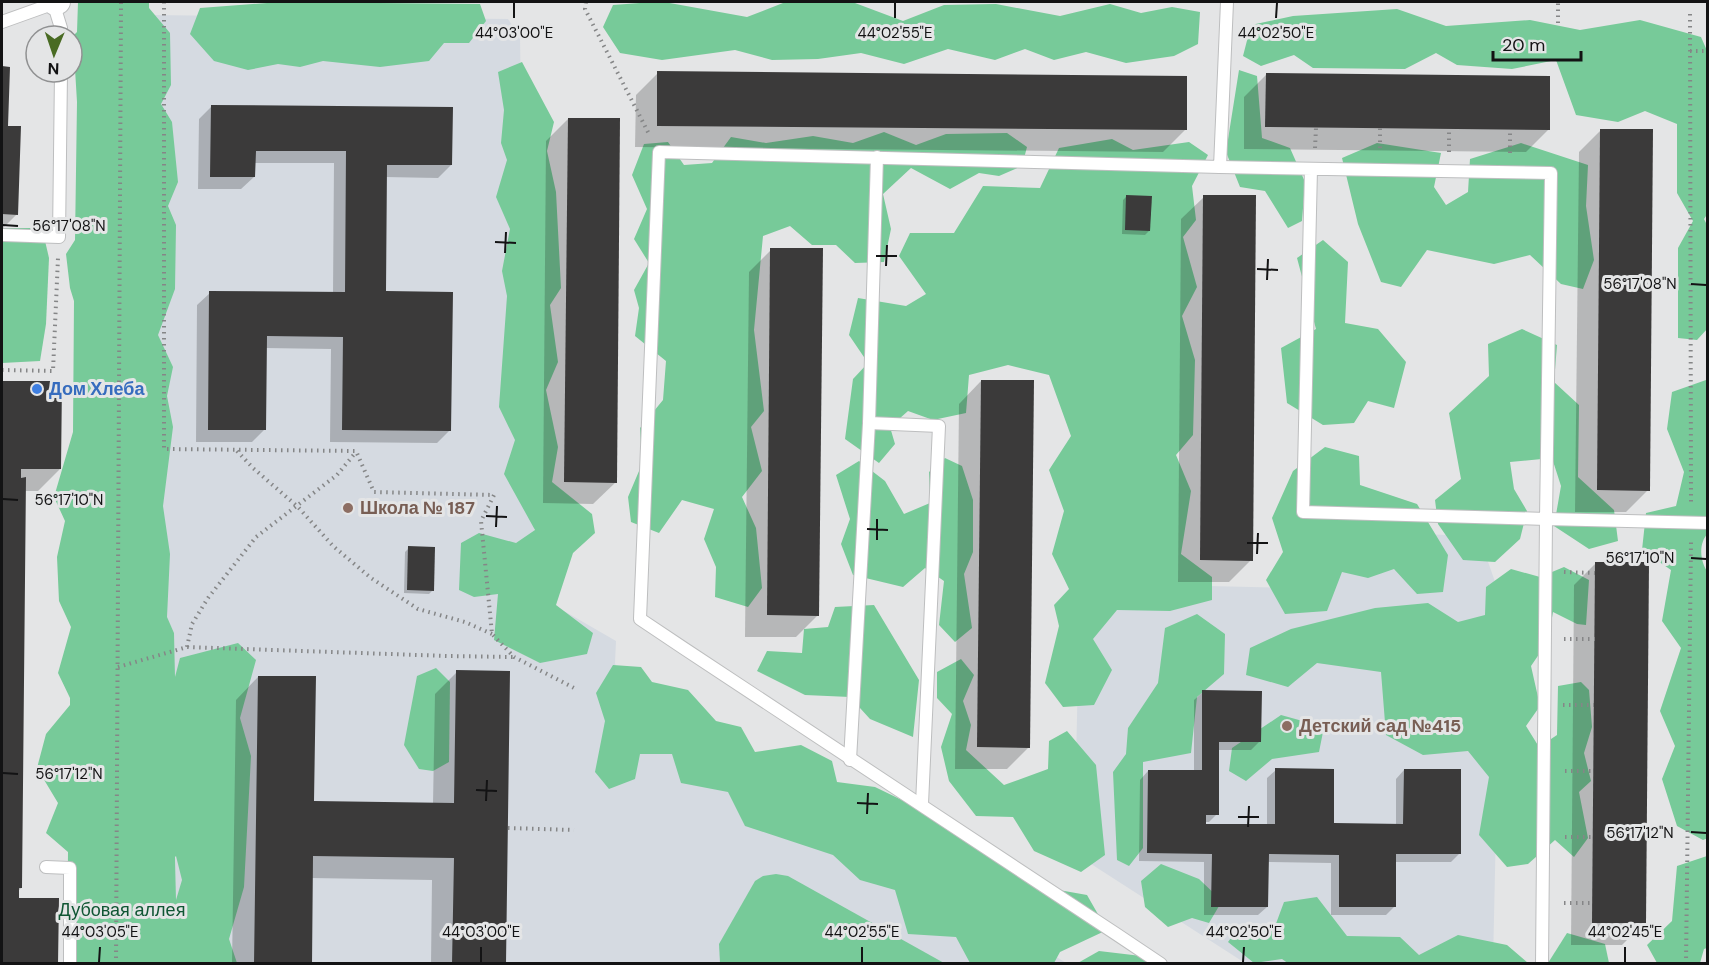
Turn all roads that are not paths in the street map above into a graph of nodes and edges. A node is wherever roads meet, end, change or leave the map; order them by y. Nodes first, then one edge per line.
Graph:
1 (55, 2) edge
2 (1227, 2) edge
3 (2, 22) edge
4 (60, 24) edge
5 (61, 84) edge
6 (877, 157) junction
7 (1220, 167) junction
8 (1311, 169) junction
9 (2, 235) edge
10 (869, 423) junction
11 (1546, 519) junction
12 (1707, 523) edge
13 (850, 760) junction
14 (922, 804) junction
15 (46, 867) dead end
16 (70, 963) edge
17 (1161, 963) edge
18 (1542, 963) edge

1 - 3 lane
1 - 4 lane
2 - 7 lane
5 - 9 lane
6 - 7 lane
6 - 10 lane
6 - 13 lane
7 - 8 lane
8 - 11 lane
8 - 11 lane
10 - 13 lane
10 - 14 lane
11 - 12 lane
11 - 18 lane
13 - 14 lane
14 - 17 lane
15 - 16 lane

